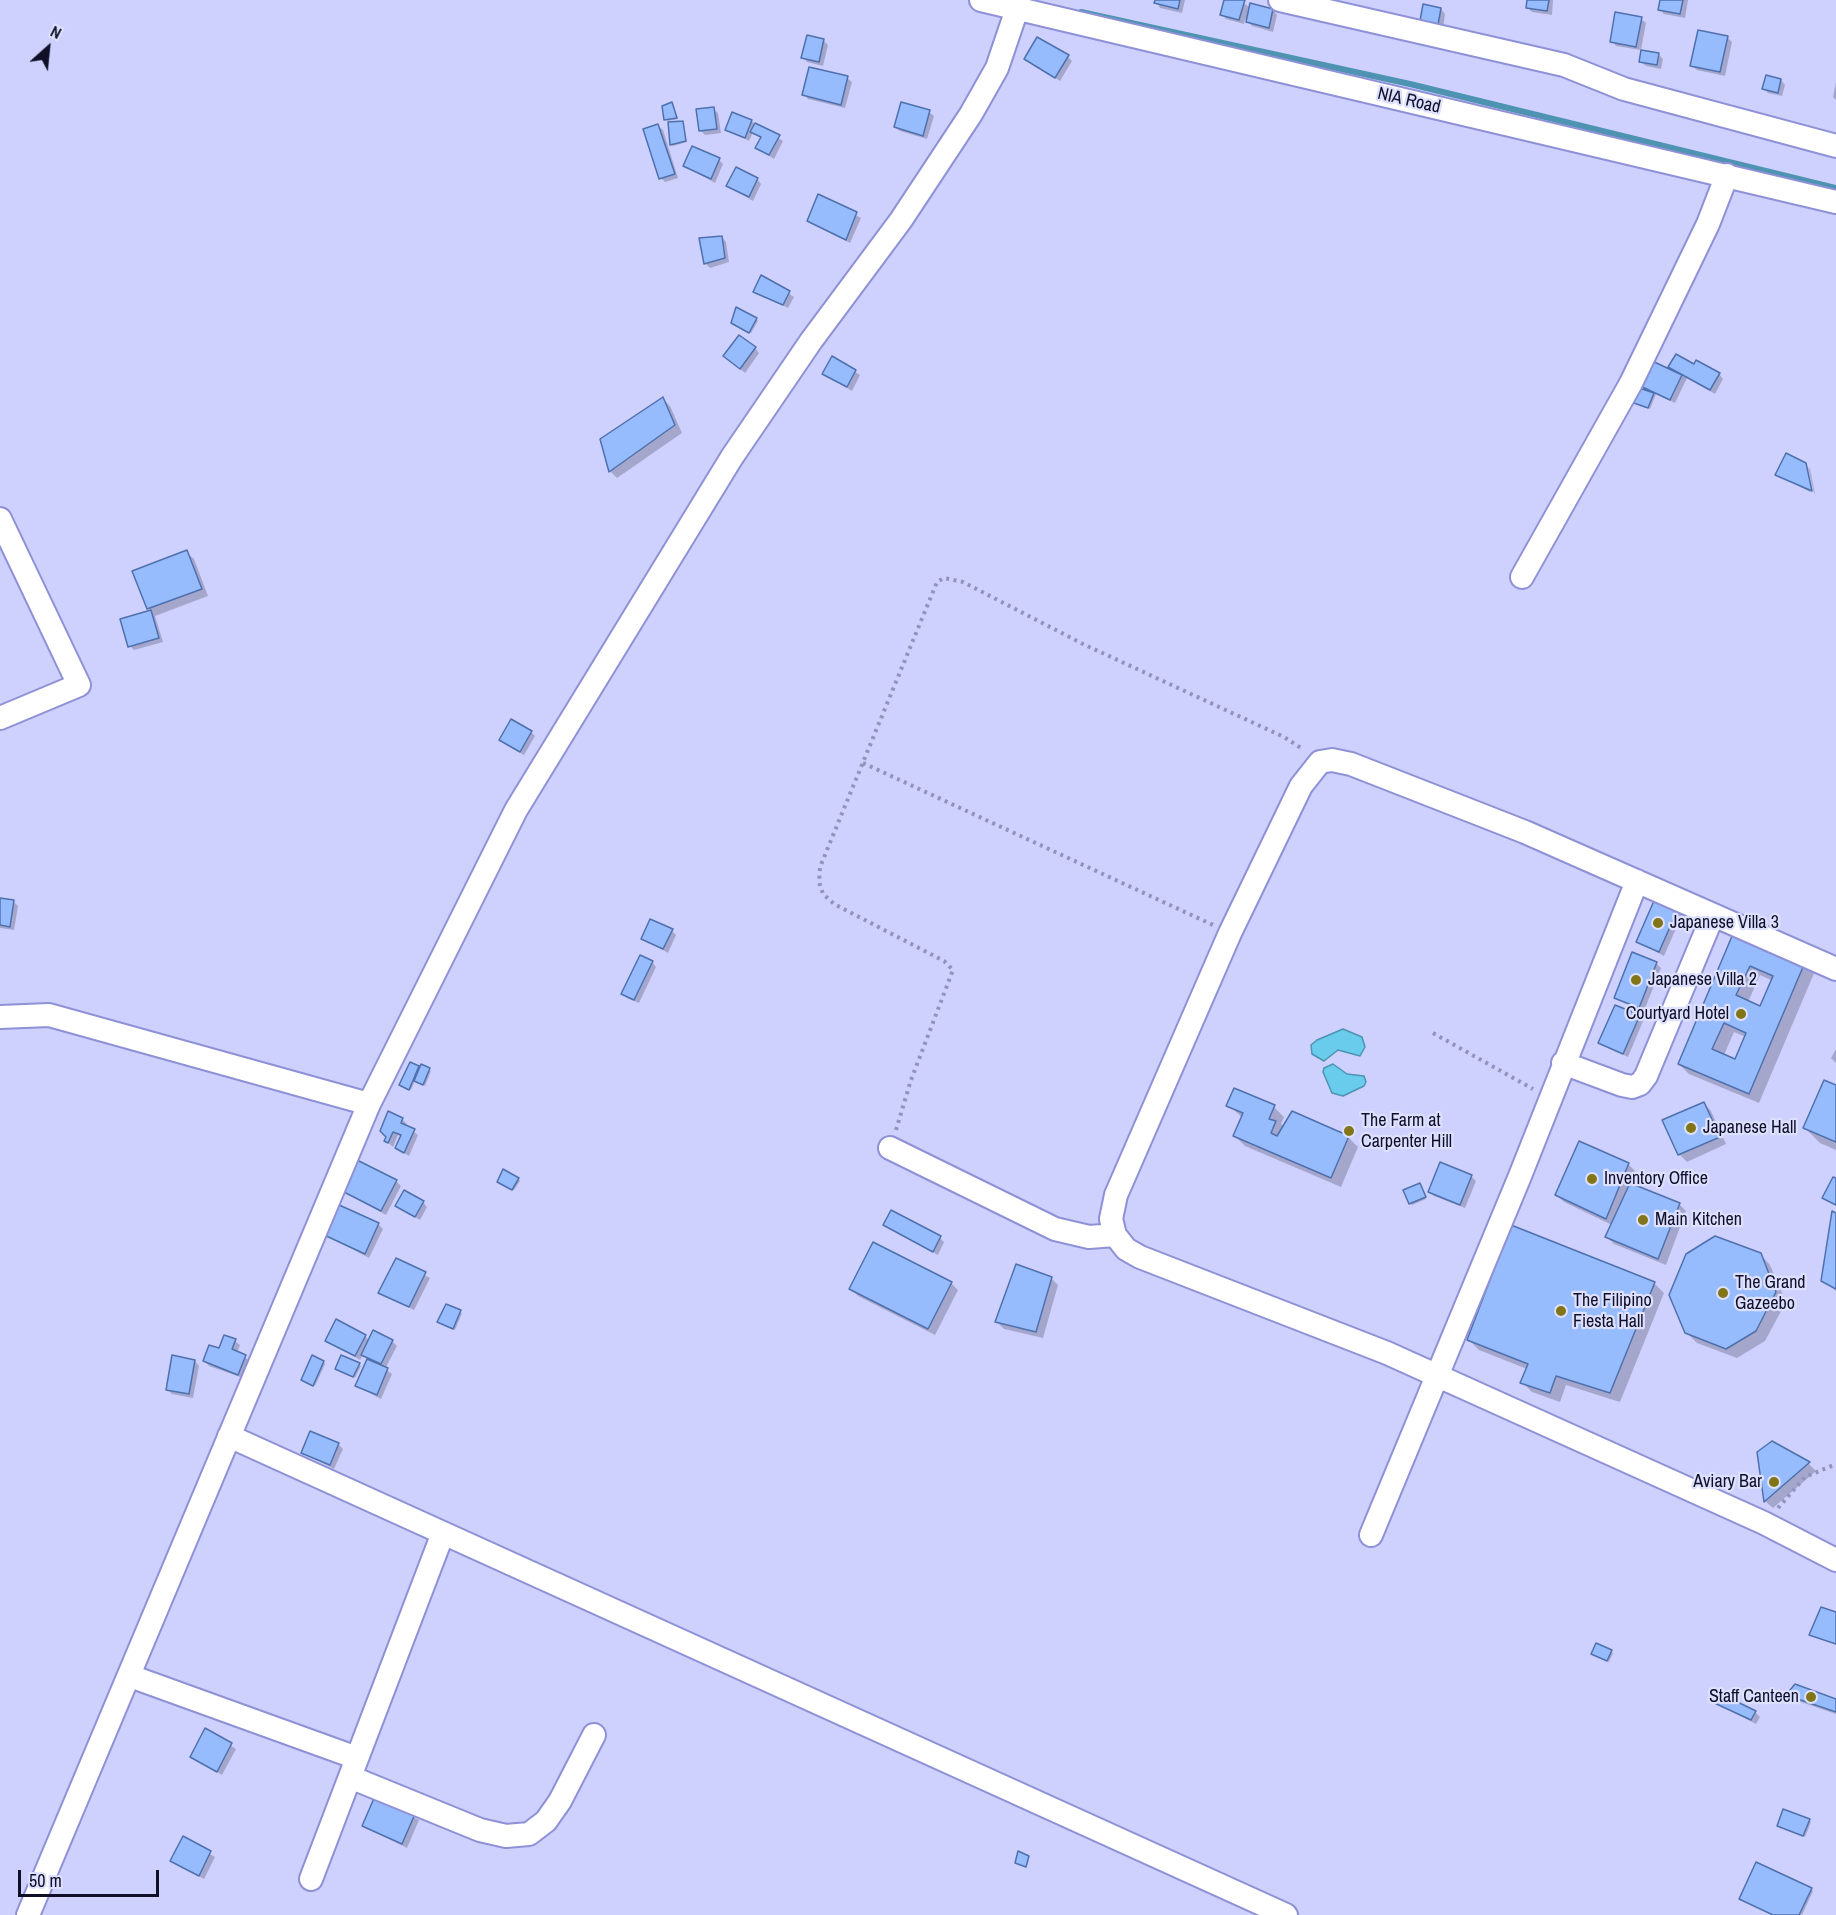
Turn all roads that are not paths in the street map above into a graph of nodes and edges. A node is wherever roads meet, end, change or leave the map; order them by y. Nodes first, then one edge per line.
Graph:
1 (981, 0) edge
2 (1280, 0) edge
3 (1041, 7) edge
4 (1017, 9) junction
5 (1836, 146) edge
6 (1727, 175) junction
7 (1836, 202) edge
8 (0, 519) edge
9 (1522, 577) dead end
10 (0, 718) edge
11 (1637, 882) junction
12 (1713, 915) junction
13 (1836, 969) edge
14 (0, 1017) edge
15 (1563, 1064) junction
16 (369, 1104) junction
17 (890, 1148) road end
18 (1115, 1235) junction
19 (1437, 1377) junction
20 (230, 1436) junction
21 (443, 1533) junction
22 (1371, 1535) dead end
23 (1836, 1560) edge
24 (130, 1676) junction
25 (594, 1735) dead end
26 (354, 1768) junction
27 (311, 1879) dead end
28 (28, 1915) edge
29 (1286, 1915) edge

1 - 4 street, NIA Road
2 - 5 street
3 - 4 street, NIA Road
3 - 6 street, NIA Road
4 - 16 street
6 - 7 street, NIA Road
6 - 9 street
8 - 10 street
11 - 12 street
11 - 15 street
11 - 18 street
12 - 13 street
12 - 15 street
14 - 16 street
15 - 19 street
16 - 20 street
17 - 18 street
18 - 19 street
19 - 22 street
19 - 23 street
20 - 21 street
20 - 24 street
21 - 26 street
21 - 29 street
24 - 26 street
24 - 28 street
25 - 26 street
26 - 27 street

